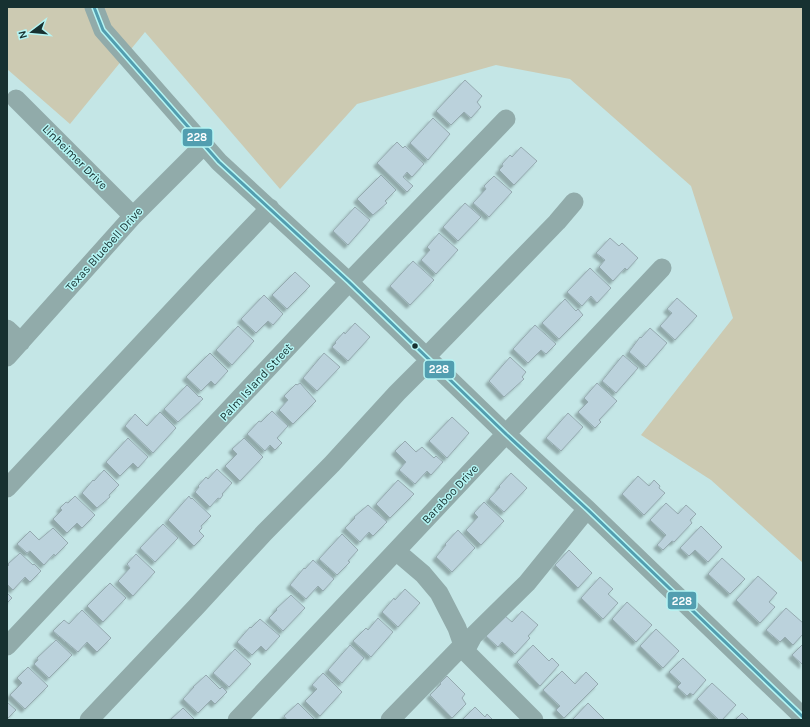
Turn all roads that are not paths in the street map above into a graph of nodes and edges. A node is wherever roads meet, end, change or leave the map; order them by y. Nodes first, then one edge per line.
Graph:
1 (94, 7) edge
2 (16, 99) dead end
3 (506, 119) dead end
4 (204, 145) junction
5 (574, 202) dead end
6 (270, 208) junction
7 (133, 216) junction
8 (662, 268) dead end
9 (349, 282) junction
10 (7, 329) edge
11 (21, 342) junction
12 (7, 357) edge
13 (428, 358) junction
14 (506, 434) junction
15 (7, 488) edge
16 (587, 509) junction
17 (396, 551) junction
18 (7, 646) edge
19 (464, 648) junction
20 (803, 717) edge
21 (89, 720) edge
22 (237, 720) edge
23 (390, 720) edge
24 (534, 720) edge

1 - 4 street
2 - 7 street, Linheimer Drive
3 - 9 street, Palm Island Street
4 - 6 street
4 - 7 street, Texas Bluebell Drive
5 - 13 street
6 - 9 street
6 - 15 street
7 - 11 street, Texas Bluebell Drive
8 - 14 street, Baraboo Drive
9 - 13 street
9 - 18 street, Palm Island Street
10 - 11 street
11 - 12 street, Texas Bluebell Drive
13 - 14 street
13 - 21 street
14 - 16 street
14 - 17 street, Baraboo Drive
16 - 19 street
16 - 20 street
17 - 19 street
17 - 22 street, Baraboo Drive
19 - 23 street
19 - 24 street

